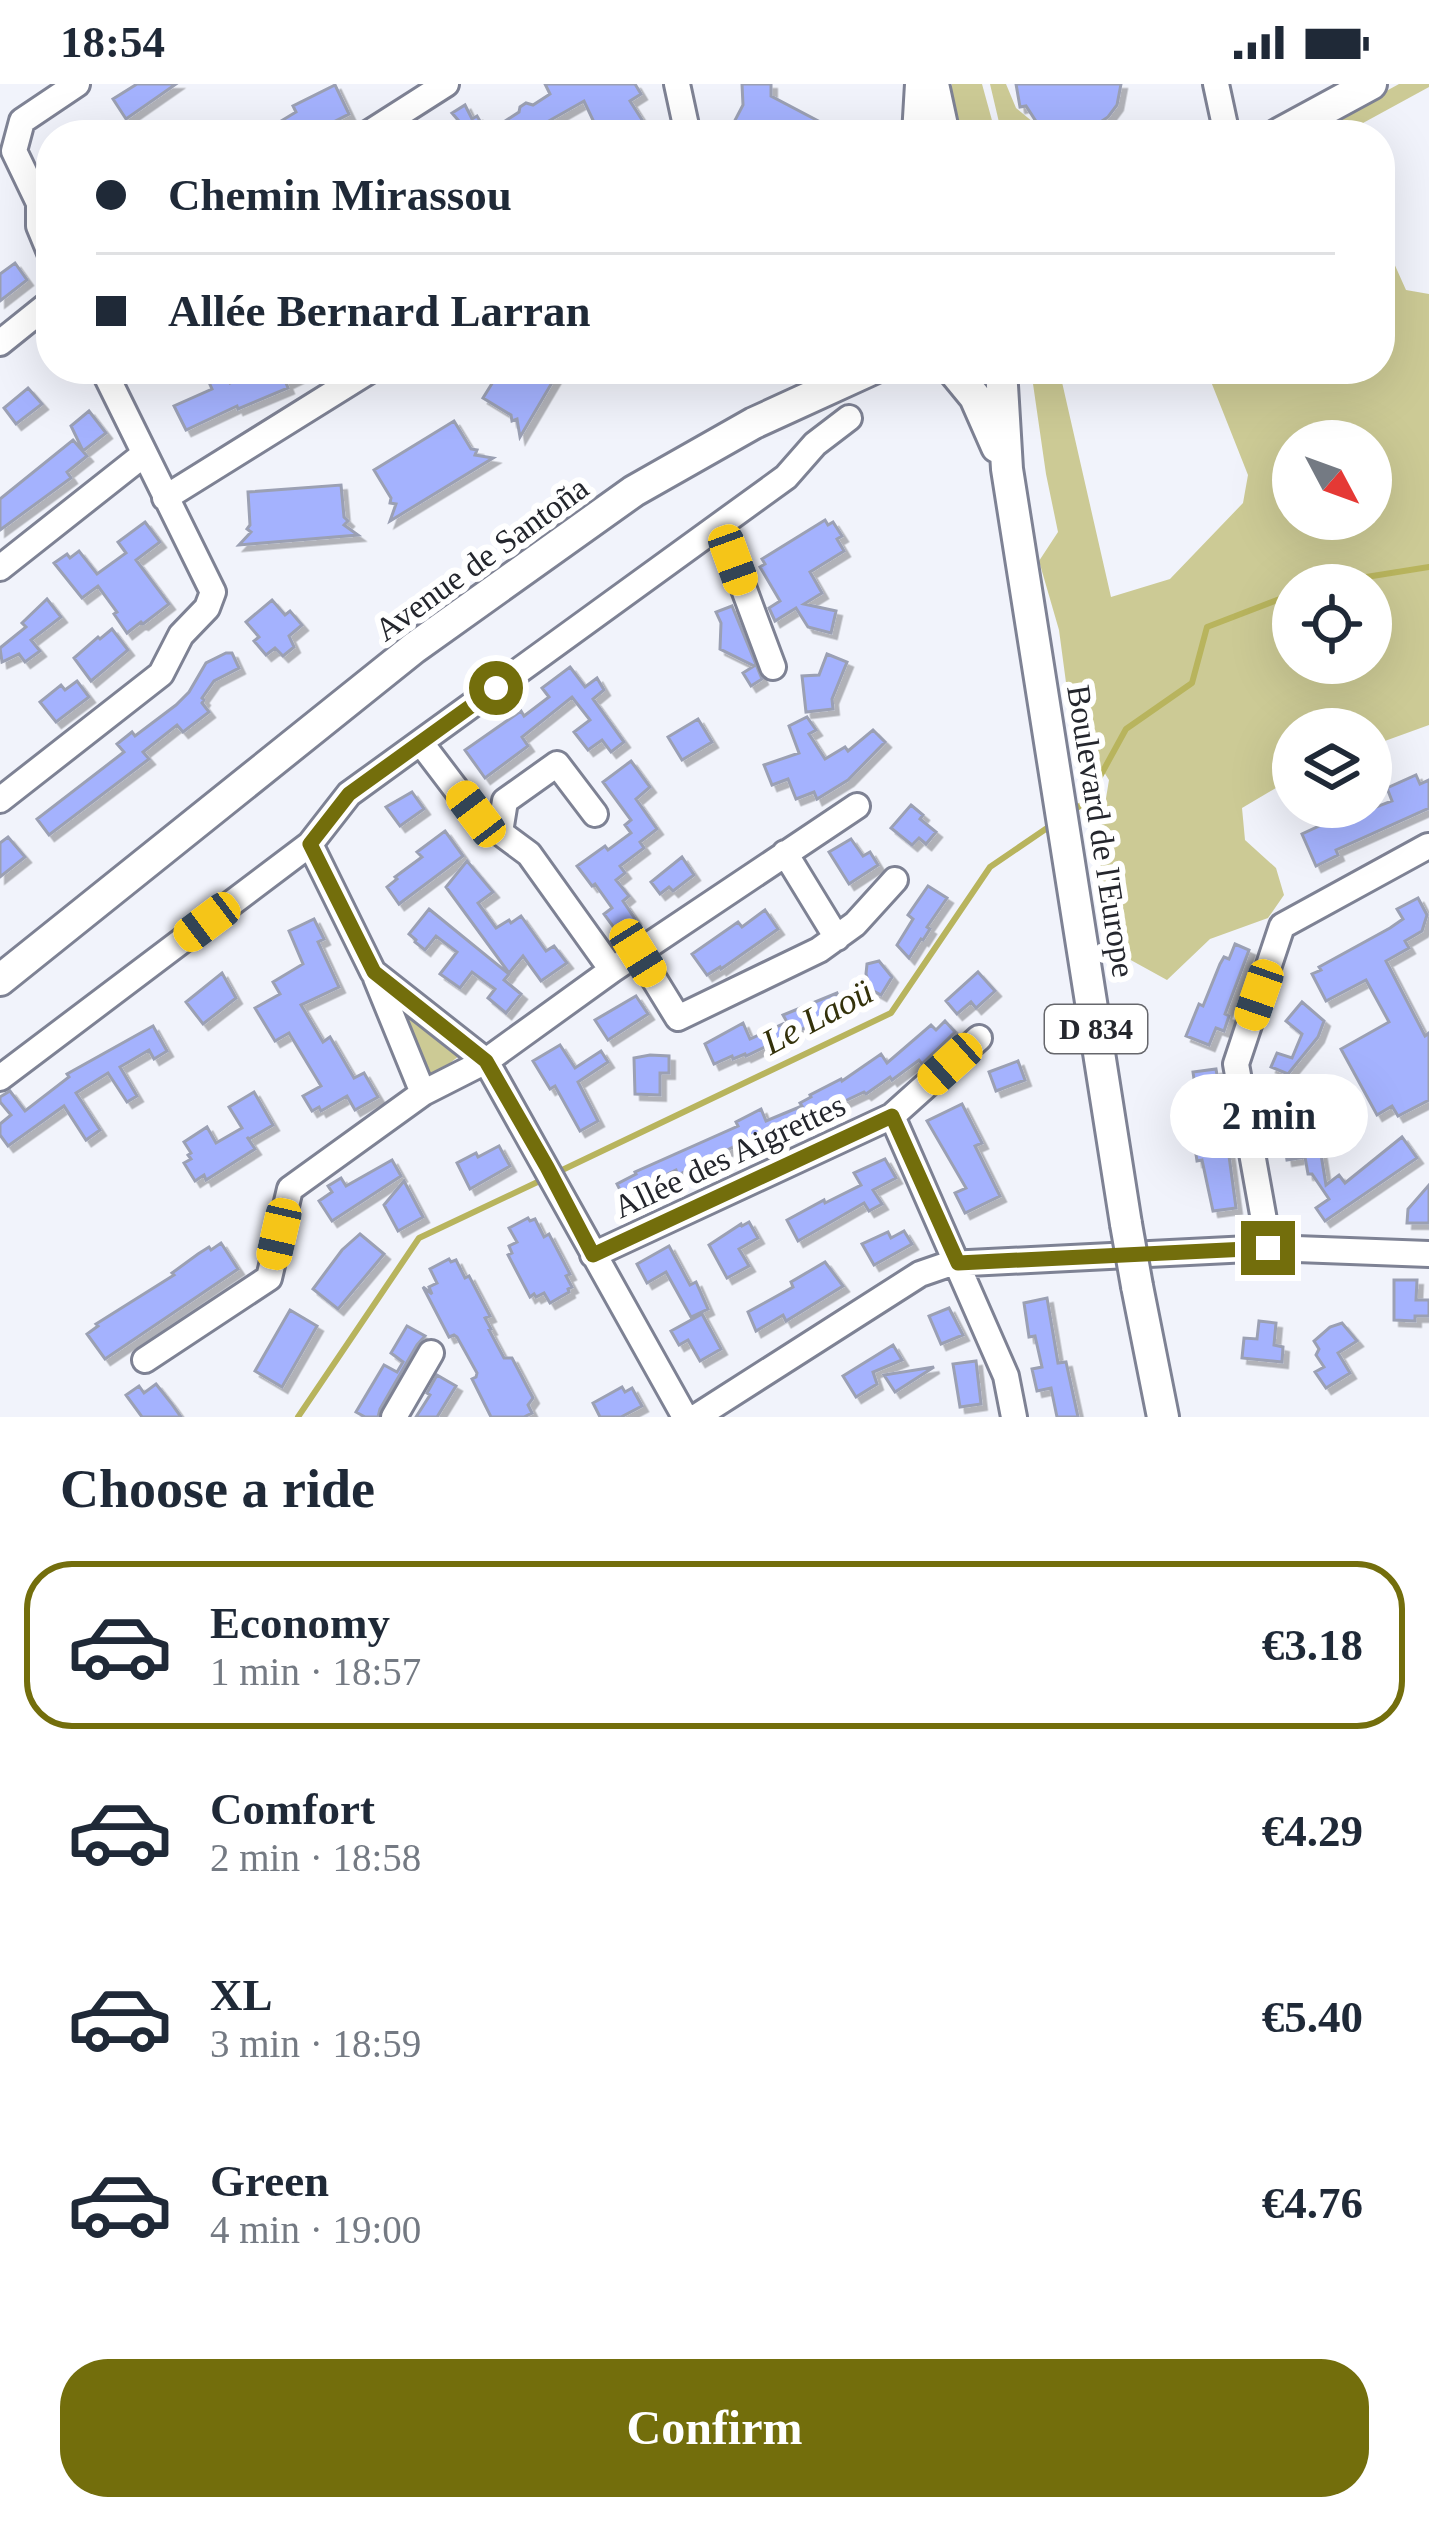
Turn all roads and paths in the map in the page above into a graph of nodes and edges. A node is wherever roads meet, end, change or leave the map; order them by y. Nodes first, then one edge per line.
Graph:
1 (77, 84) edge
2 (446, 84) edge
3 (677, 84) edge
4 (921, 84) edge
5 (933, 84) edge
6 (944, 84) edge
7 (1216, 84) edge
8 (1371, 84) edge
9 (390, 120) edge
10 (685, 120) edge
11 (931, 120) edge
12 (934, 120) edge
13 (936, 120) edge
14 (1224, 120) edge
15 (1305, 120) edge
16 (36, 197) edge
17 (36, 314) edge
18 (0, 343) edge
19 (110, 384) edge
20 (349, 384) edge
21 (801, 384) edge
22 (839, 384) edge
23 (964, 384) edge
24 (1002, 384) edge
25 (849, 418) dead end
26 (754, 423) junction
27 (143, 455) junction
28 (1007, 469) junction
29 (165, 498) junction
30 (720, 525) junction
31 (0, 568) edge
32 (773, 667) dead end
33 (421, 742) junction
34 (264, 770) junction
35 (0, 800) edge
36 (857, 806) dead end
37 (595, 814) dead end
38 (500, 832) junction
39 (310, 844) junction
40 (1429, 846) edge
41 (785, 853) junction
42 (896, 880) dead end
43 (837, 938) junction
44 (638, 953) junction
45 (612, 970) junction
46 (374, 972) junction
47 (0, 980) edge
48 (0, 1002) edge
49 (979, 1037) dead end
50 (486, 1061) junction
51 (0, 1078) edge
52 (423, 1093) junction
53 (1331, 1105) dead end
54 (892, 1116) junction
55 (1244, 1117) junction
56 (1268, 1248) junction
57 (1429, 1254) edge
58 (593, 1255) junction
59 (958, 1263) junction
60 (431, 1353) dead end
61 (145, 1360) dead end
62 (394, 1417) edge
63 (685, 1417) edge
64 (696, 1417) edge
65 (1014, 1417) edge
66 (1163, 1417) edge

1 - 16 street
2 - 9 street
3 - 10 street
4 - 11 main road
5 - 12 main road
6 - 13 street
7 - 14 street
8 - 15 main road
17 - 18 street
19 - 27 street
20 - 29 street
21 - 26 main road, Avenue de Santoña
22 - 26 main road, Avenue de Santoña
23 - 28 main road, Boulevard de l'Europe / D 834
24 - 28 main road, Boulevard de l'Europe / D 834
25 - 30 street
26 - 34 main road, Avenue de Santoña
27 - 29 street
27 - 31 street
28 - 66 main road, Boulevard de l'Europe / D 834, bridge
29 - 35 street
30 - 32 street
30 - 33 street
33 - 38 street
33 - 39 street
34 - 47 main road, Avenue de Santoña
34 - 48 main road, Avenue de Santoña
36 - 41 street
37 - 38 street
38 - 45 street
39 - 46 street
39 - 51 street
40 - 55 street
41 - 43 street
41 - 44 street
42 - 43 street
43 - 44 street
44 - 45 street
45 - 50 street
46 - 50 street
46 - 52 street
49 - 54 street, Allée des Aigrettes
50 - 52 street
50 - 58 street
52 - 61 street
53 - 55 street
54 - 58 street, Allée des Aigrettes
54 - 59 street, Allée des Aigrettes
55 - 56 street
56 - 57 street
56 - 59 street
58 - 63 street
59 - 64 street
59 - 65 street, Allée des Aigrettes
60 - 62 street

